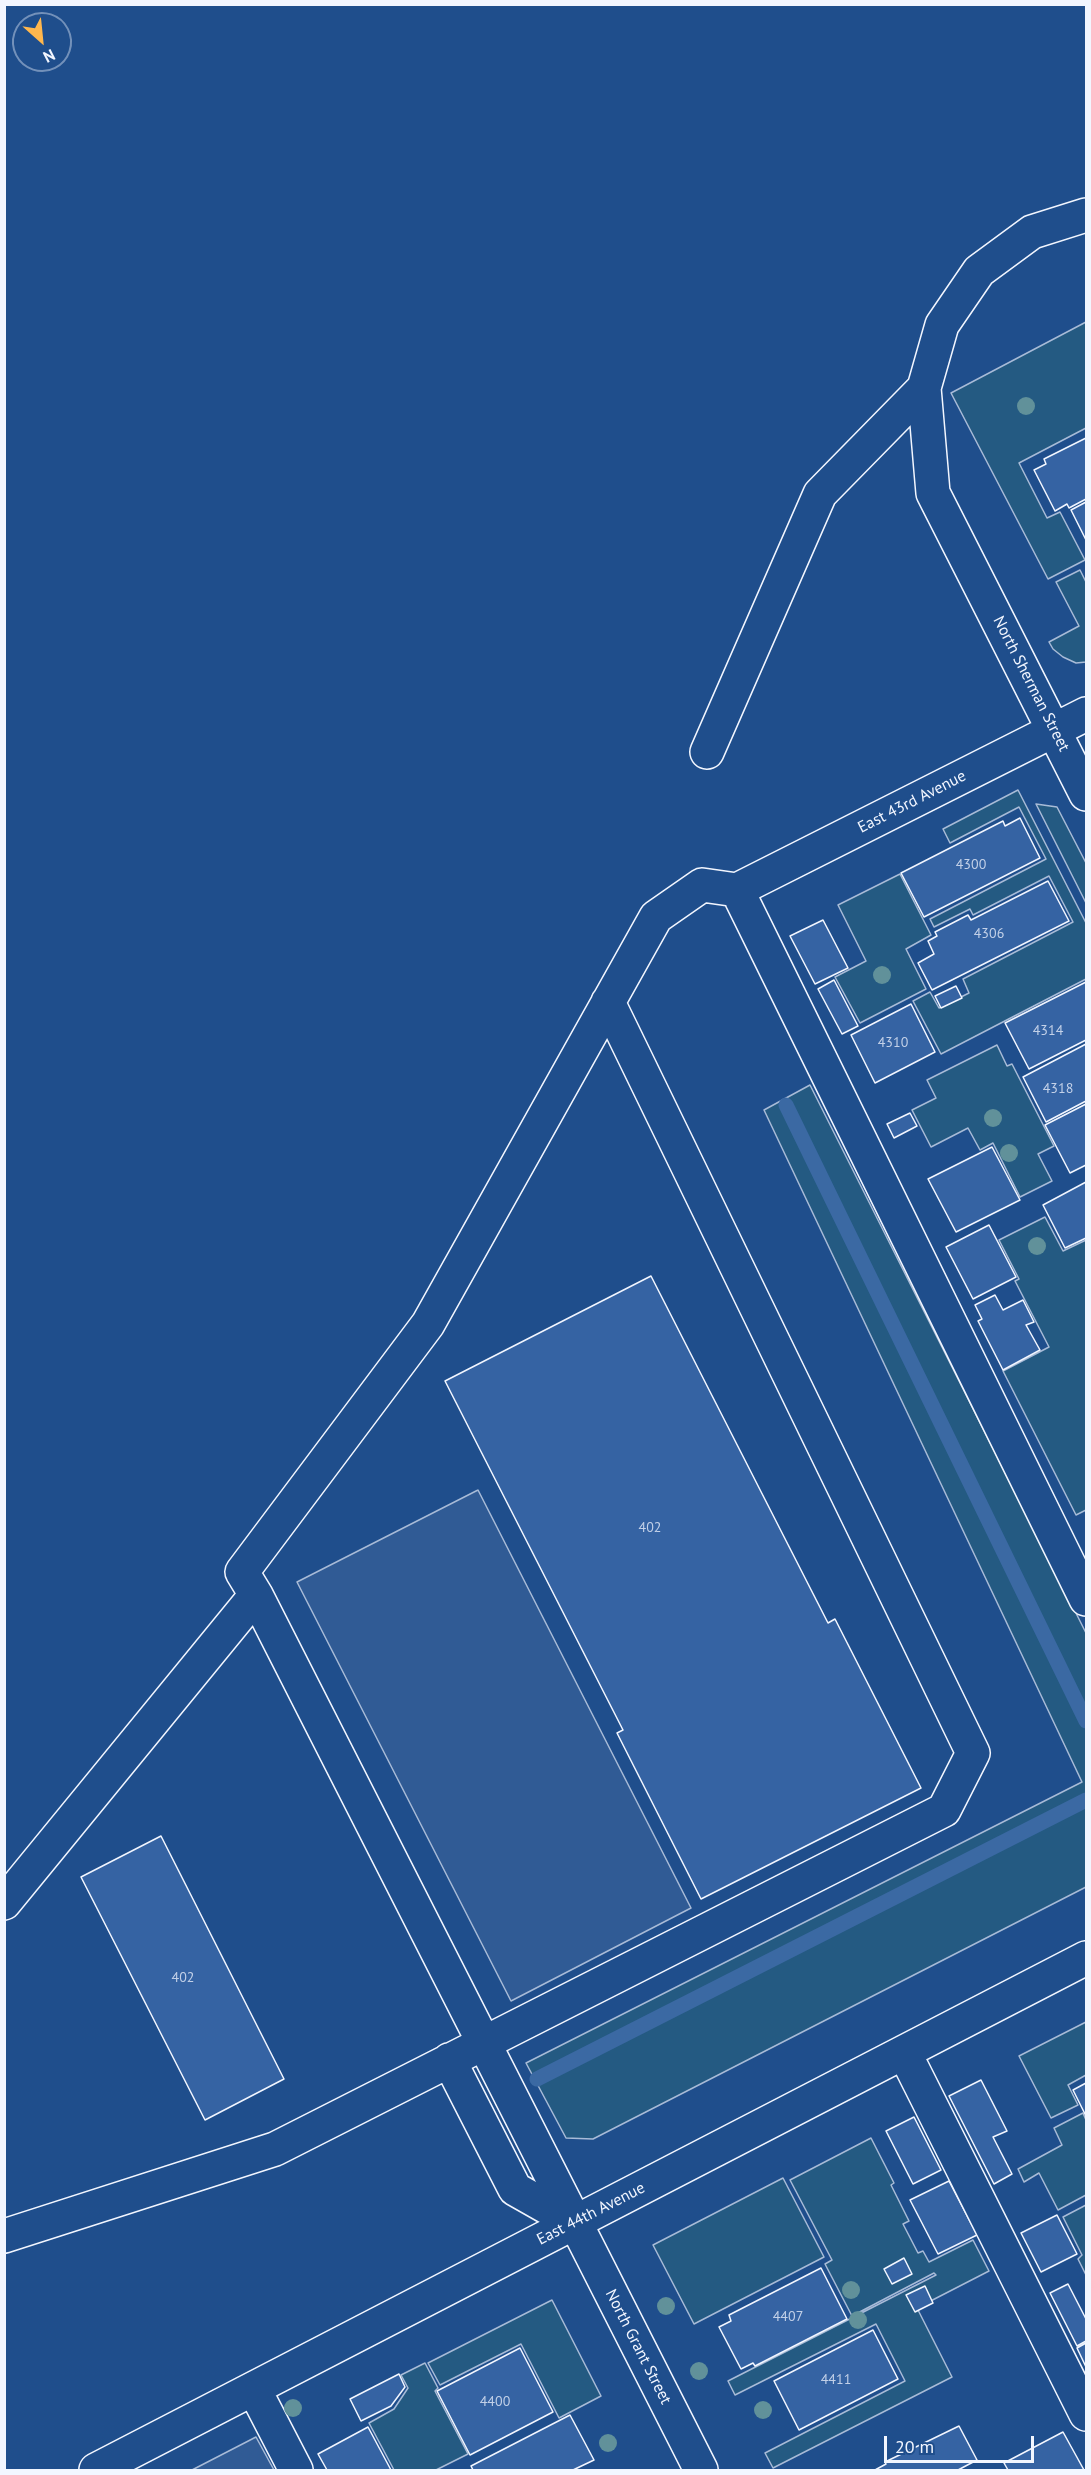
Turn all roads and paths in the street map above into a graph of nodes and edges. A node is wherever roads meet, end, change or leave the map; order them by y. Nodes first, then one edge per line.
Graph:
1 (1086, 215) edge
2 (924, 388) junction
3 (1086, 714) edge
4 (1054, 731) junction
5 (707, 752) dead end
6 (1086, 794) edge
7 (737, 890) junction
8 (608, 1002) junction
9 (256, 1595) junction
10 (1086, 1599) edge
11 (4, 1903) edge
12 (1086, 1958) edge
13 (483, 2043) junction
14 (904, 2052) junction
15 (449, 2060) junction
16 (575, 2223) junction
17 (4, 2236) edge
18 (254, 2389) junction
19 (1086, 2414) edge
20 (96, 2470) edge
21 (296, 2470) edge
22 (701, 2470) edge

1 - 2 street
2 - 4 street, North Sherman Street
2 - 5 street
3 - 4 street, East 43rd Avenue
4 - 6 street, North Sherman Street
4 - 7 street, East 43rd Avenue
7 - 8 street
7 - 10 street
8 - 9 street, North Grant Street
8 - 13 street
9 - 11 street
9 - 13 street, North Grant Street
12 - 14 street, East 44th Avenue
13 - 15 street
13 - 16 street, North Grant Street
14 - 16 street, East 44th Avenue
14 - 19 street
15 - 16 street
15 - 17 street
16 - 18 street, East 44th Avenue
16 - 22 street, North Grant Street
18 - 20 street, East 44th Avenue
18 - 21 street

